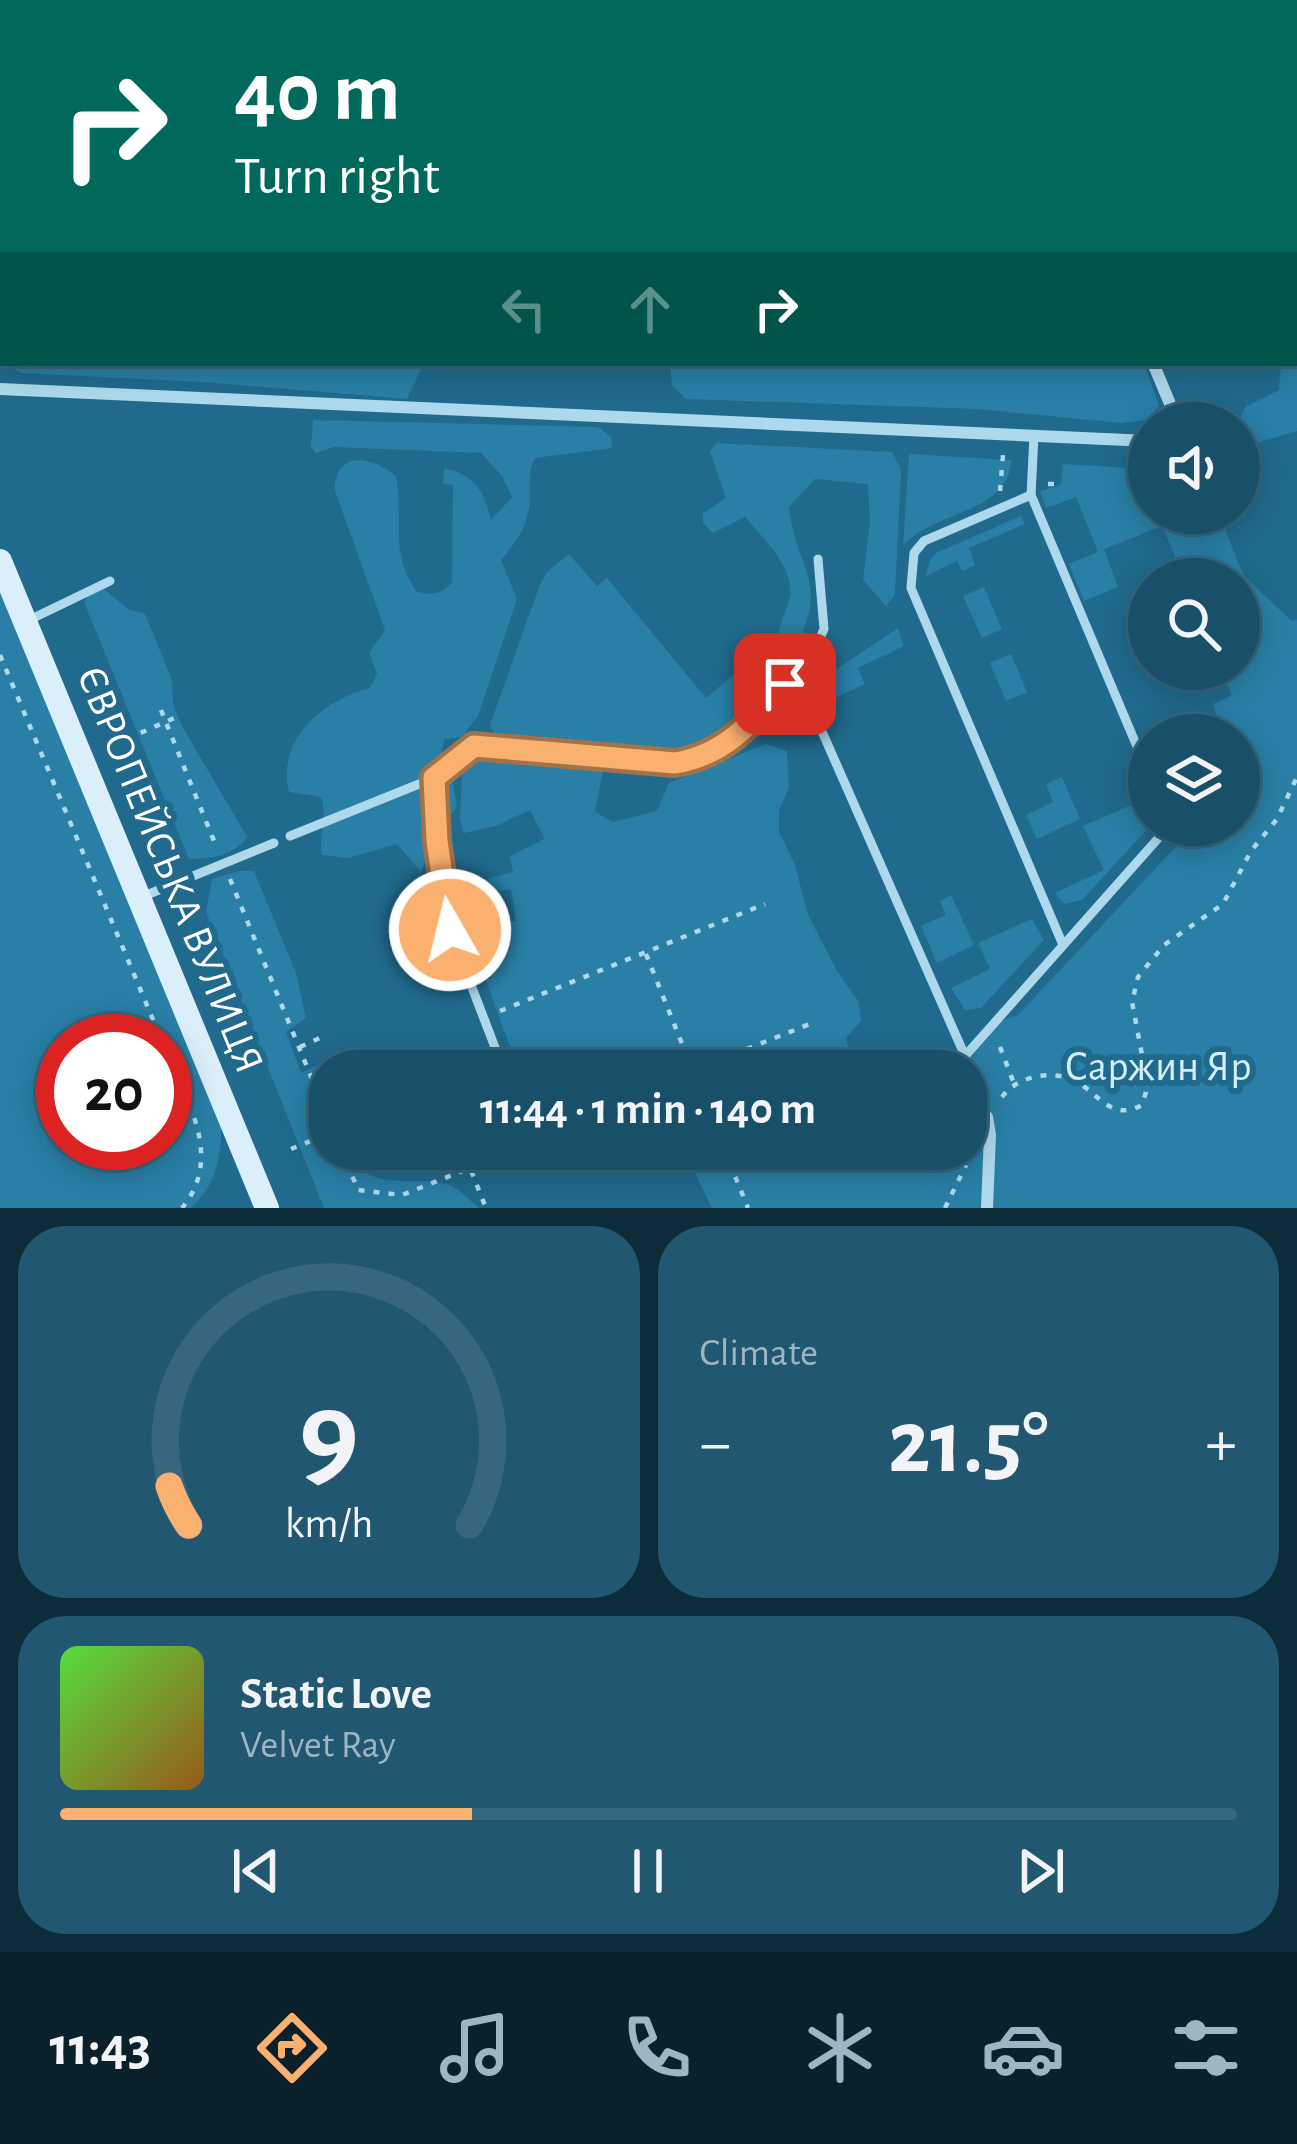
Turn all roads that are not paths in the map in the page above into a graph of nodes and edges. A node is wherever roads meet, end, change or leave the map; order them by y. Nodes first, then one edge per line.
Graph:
1 (1154, 366) edge
2 (0, 389) edge
3 (1169, 402) edge
4 (1034, 436) junction
5 (1128, 440) edge
6 (1031, 495) junction
7 (818, 559) dead end
8 (0, 561) edge
9 (110, 581) dead end
10 (25, 622) junction
11 (809, 702) dead end
12 (1128, 726) edge
13 (434, 778) junction
14 (290, 836) dead end
15 (274, 843) dead end
16 (1150, 846) edge
17 (139, 898) junction
18 (1063, 945) junction
19 (496, 1050) edge
20 (962, 1050) edge
21 (970, 1050) edge
22 (987, 1117) edge
23 (265, 1207) edge
24 (987, 1208) edge

1 - 3 street
2 - 4 street
4 - 5 street
4 - 6 lane
6 - 12 lane
6 - 18 lane
7 - 13 lane
8 - 10 main road, ЄВРОПЕЙСЬКА ВУЛИЦЯ
9 - 10 lane
10 - 17 main road, ЄВРОПЕЙСЬКА ВУЛИЦЯ
11 - 20 lane
13 - 14 lane
13 - 19 lane
15 - 17 lane
16 - 18 lane
17 - 23 main road, ЄВРОПЕЙСЬКА ВУЛИЦЯ
18 - 21 lane
22 - 24 street

